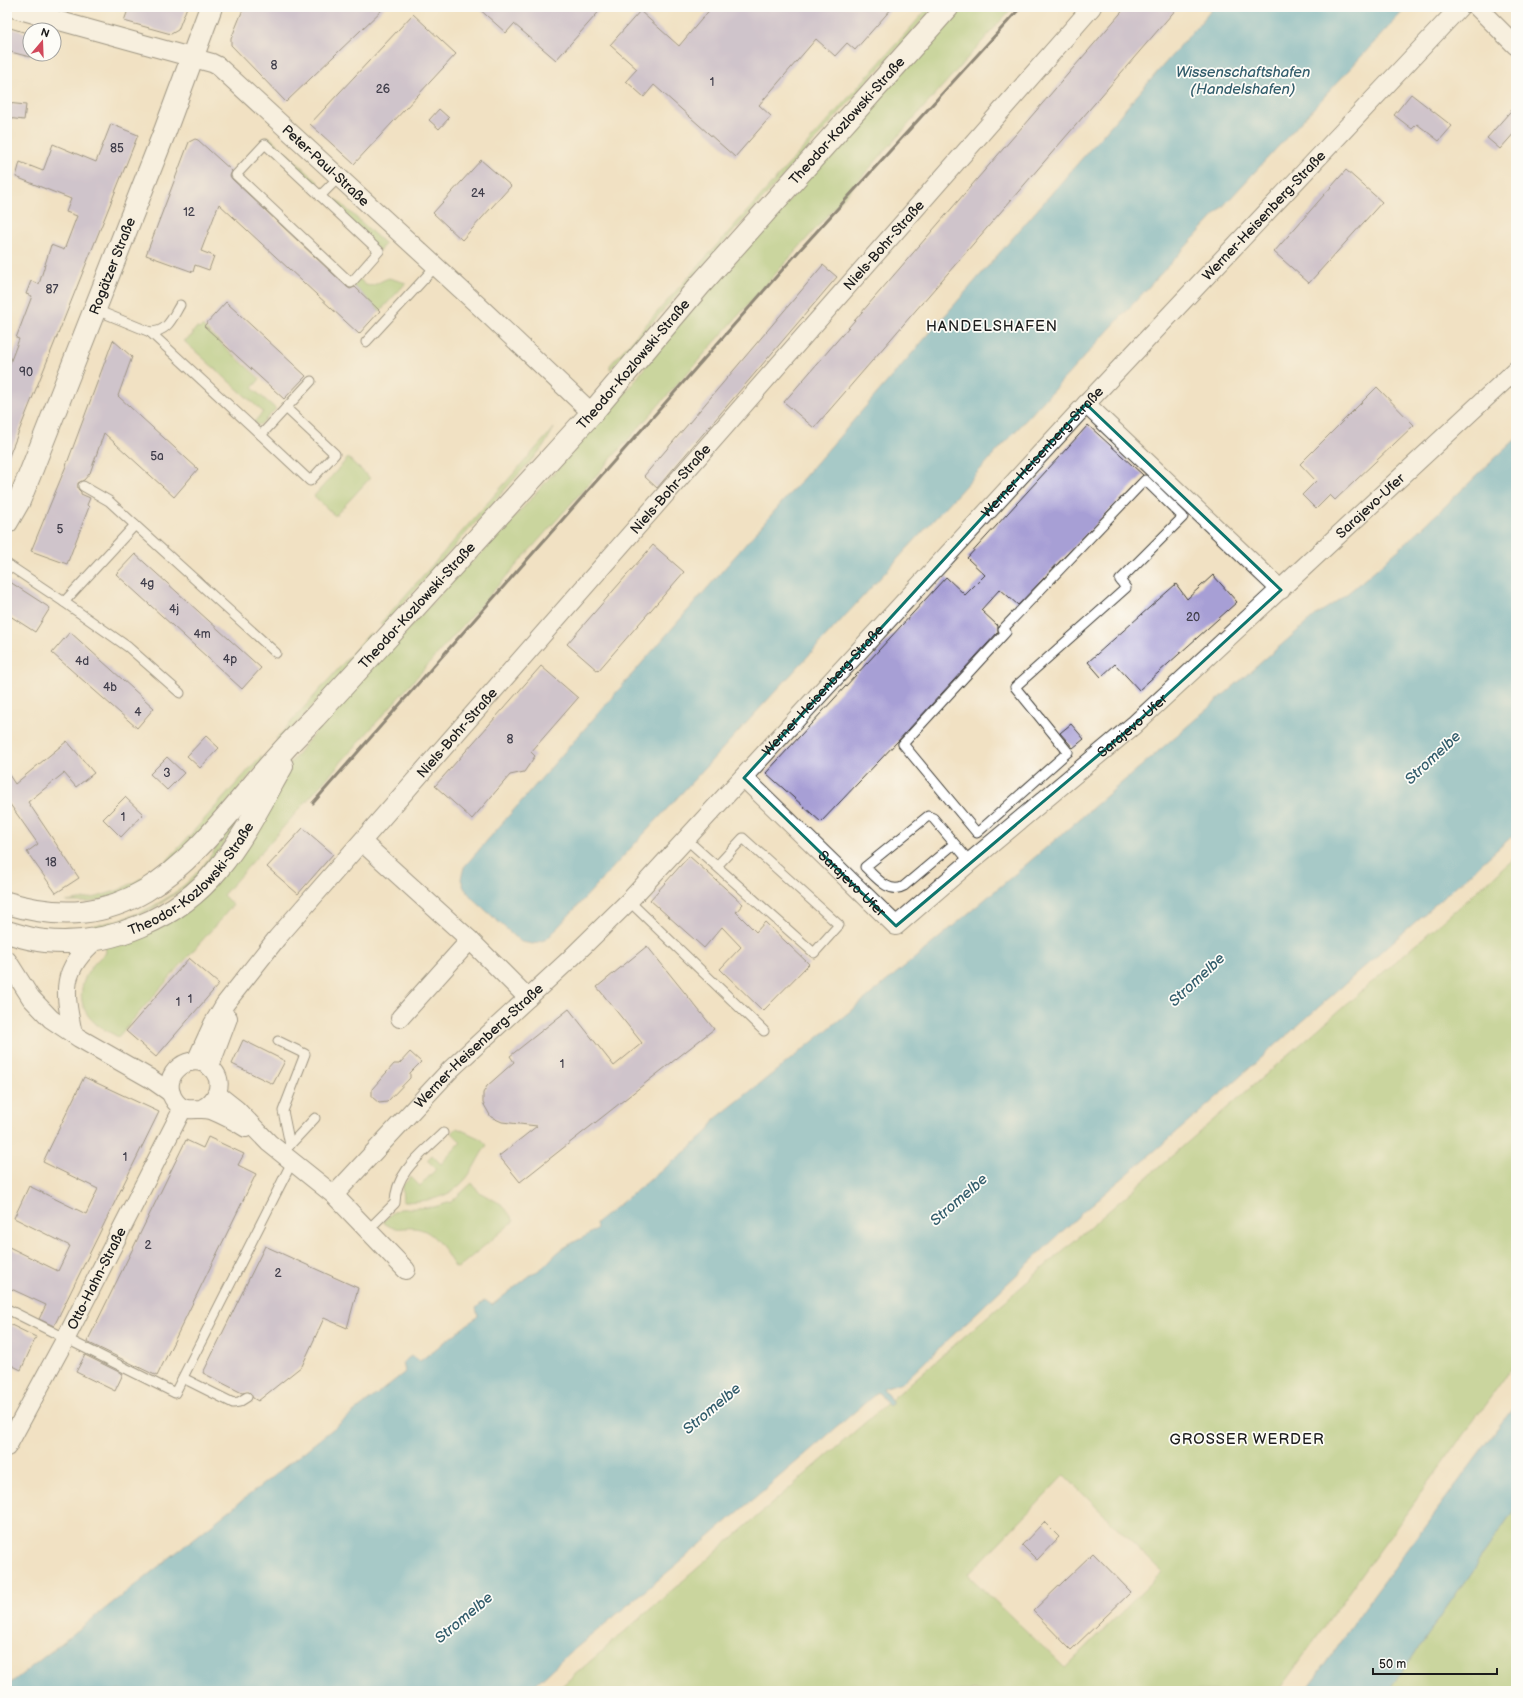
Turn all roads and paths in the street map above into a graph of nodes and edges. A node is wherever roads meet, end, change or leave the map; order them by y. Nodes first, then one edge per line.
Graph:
1 (9, 7) edge
2 (211, 7) edge
3 (948, 7) edge
4 (1092, 7) edge
5 (1460, 7) edge
6 (1477, 7) edge
7 (1516, 46) edge
8 (192, 58) junction
9 (339, 177) junction
10 (320, 196) junction
11 (436, 266) junction
12 (180, 305) dead end
13 (94, 309) junction
14 (150, 332) junction
15 (366, 342) dead end
16 (1516, 370) edge
17 (311, 381) dead end
18 (1086, 404) junction
19 (286, 408) junction
20 (592, 413) junction
21 (261, 435) junction
22 (83, 486) dead end
23 (7, 522) edge
24 (135, 525) junction
25 (7, 564) edge
26 (1281, 590) junction
27 (64, 602) junction
28 (276, 653) dead end
29 (180, 693) dead end
30 (315, 717) junction
31 (744, 778) junction
32 (977, 833) joint
33 (686, 839) junction
34 (362, 842) junction
35 (954, 844) junction
36 (970, 862) junction
37 (717, 866) junction
38 (630, 901) junction
39 (7, 903) edge
40 (7, 932) edge
41 (97, 939) junction
42 (470, 940) junction
43 (7, 960) edge
44 (528, 998) junction
45 (400, 1018) dead end
46 (764, 1031) dead end
47 (73, 1034) junction
48 (278, 1041) dead end
49 (123, 1063) junction
50 (203, 1064) junction
51 (173, 1072) junction
52 (171, 1093) junction
53 (217, 1094) junction
54 (183, 1108) junction
55 (203, 1108) junction
56 (315, 1118) dead end
57 (443, 1132) dead end
58 (283, 1151) junction
59 (334, 1195) junction
60 (367, 1231) junction
61 (406, 1270) dead end
62 (7, 1309) edge
63 (66, 1338) junction
64 (183, 1378) junction
65 (247, 1397) dead end
66 (7, 1447) edge

1 - 8 street, Peter-Paul-Straße
2 - 8 main road, Rogätzer Straße
3 - 20 main road, Theodor-Kozlowski-Straße
4 - 34 street, Niels-Bohr-Straße
5 - 18 street, Werner-Heisenberg-Straße
6 - 7 street
8 - 9 street, Peter-Paul-Straße
8 - 13 main road, Rogätzer Straße
9 - 10 lane
9 - 11 street, Peter-Paul-Straße
10 - 10 lane
11 - 15 lane
11 - 20 street, Peter-Paul-Straße
12 - 14 lane
13 - 14 lane
13 - 23 main road, Rogätzer Straße
14 - 21 lane
16 - 26 street, Sarajevo-Ufer
17 - 19 lane
18 - 26 street
18 - 31 street, Werner-Heisenberg-Straße
19 - 21 lane
19 - 21 lane
20 - 30 main road, Theodor-Kozlowski-Straße
22 - 24 lane
24 - 27 lane
24 - 28 lane
25 - 27 lane
26 - 36 street, Sarajevo-Ufer
27 - 29 lane
30 - 39 main road, Theodor-Kozlowski-Straße
30 - 41 main road, Theodor-Kozlowski-Straße
31 - 33 street, Werner-Heisenberg-Straße
31 - 36 street, Sarajevo-Ufer
32 - 32 lane
33 - 37 lane
33 - 38 street, Werner-Heisenberg-Straße
34 - 42 street
34 - 50 street, Niels-Bohr-Straße
35 - 35 lane
35 - 36 lane
37 - 37 lane
38 - 44 street, Werner-Heisenberg-Straße
38 - 46 lane
40 - 41 main road, Theodor-Kozlowski-Straße
41 - 47 street
42 - 44 street
42 - 45 street
43 - 47 street
44 - 59 street, Werner-Heisenberg-Straße
47 - 49 street
48 - 58 lane
49 - 51 street
49 - 52 street
50 - 51 street
50 - 53 street
51 - 52 street
52 - 54 street
53 - 55 street
53 - 58 street
54 - 55 street
54 - 63 street, Otto-Hahn-Straße
55 - 58 street
56 - 58 lane
57 - 60 lane
58 - 59 street
58 - 64 lane
59 - 60 street
60 - 61 street
62 - 63 lane
63 - 64 lane
63 - 66 street, Otto-Hahn-Straße
64 - 65 lane

